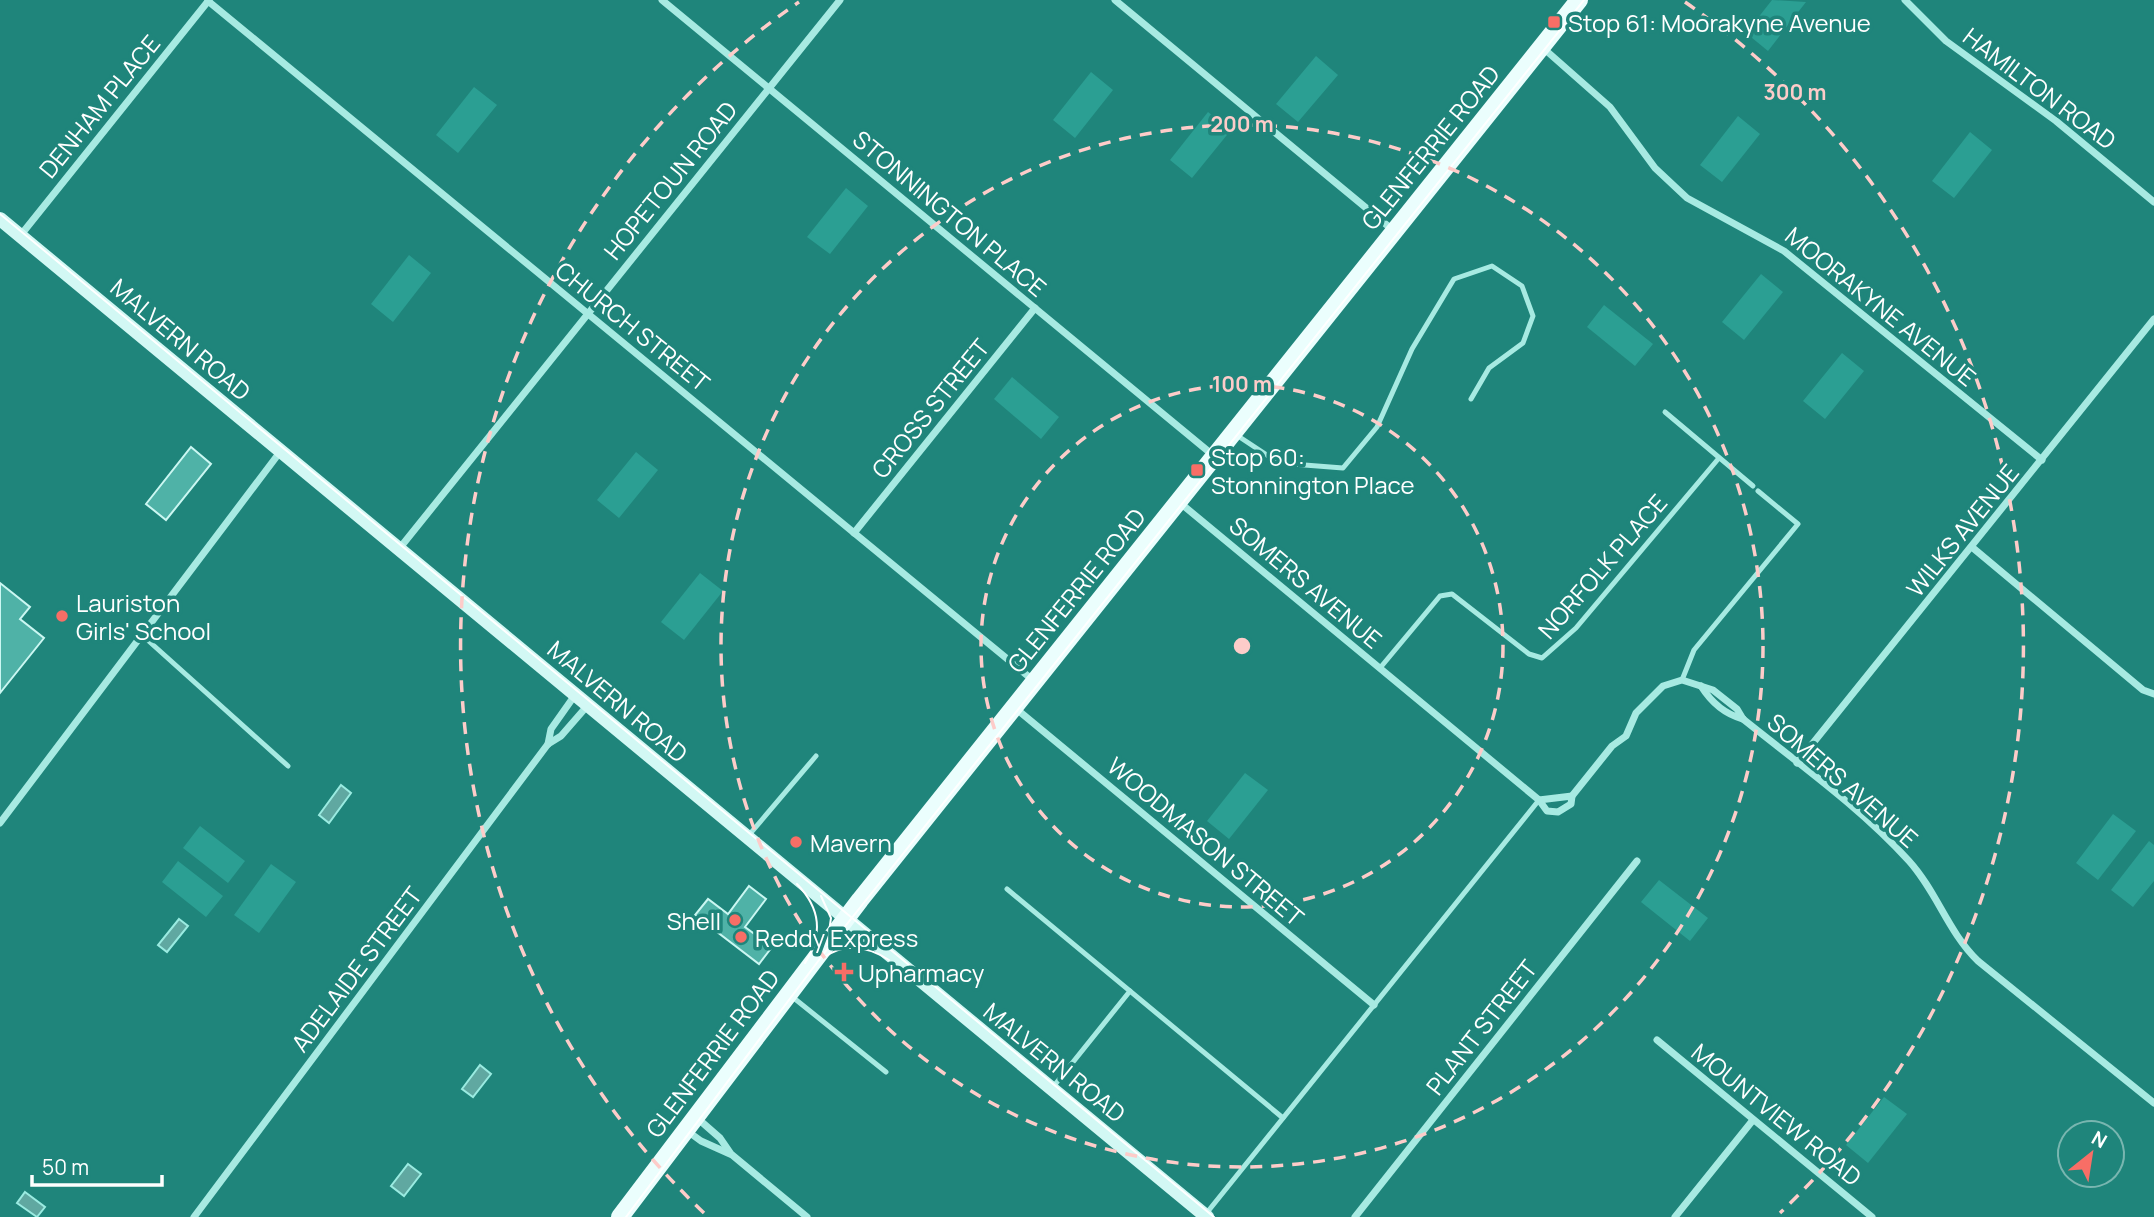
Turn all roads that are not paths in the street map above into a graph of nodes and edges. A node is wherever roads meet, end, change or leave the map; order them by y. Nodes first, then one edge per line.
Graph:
1 (208, 0) edge
2 (662, 0) edge
3 (840, 0) edge
4 (1115, 0) edge
5 (1578, 0) edge
6 (1905, 0) edge
7 (1541, 47) junction
8 (769, 89) junction
9 (2154, 202) edge
10 (0, 219) edge
11 (1394, 230) junction
12 (20, 236) junction
13 (1035, 308) junction
14 (587, 313) junction
15 (2154, 319) edge
16 (1471, 399) dead end
17 (1665, 412) dead end
18 (1233, 432) junction
19 (281, 451) junction
20 (1214, 456) junction
21 (1719, 458) junction
22 (2042, 460) junction
23 (1178, 501) junction
24 (854, 533) junction
25 (1973, 548) junction
26 (399, 549) junction
27 (142, 635) junction
28 (1380, 668) junction
29 (1682, 680) junction
30 (1034, 681) junction
31 (2154, 694) edge
32 (575, 695) junction
33 (588, 705) junction
34 (1014, 706) junction
35 (548, 744) junction
36 (816, 756) dead end
37 (1797, 763) junction
38 (288, 766) dead end
39 (1572, 796) junction
40 (1539, 800) junction
41 (0, 823) edge
42 (747, 837) junction
43 (1637, 861) dead end
44 (1007, 889) dead end
45 (846, 919) junction
46 (1130, 991) junction
47 (788, 993) junction
48 (1374, 1005) junction
49 (1657, 1040) dead end
50 (886, 1072) dead end
51 (1052, 1088) junction
52 (2154, 1103) edge
53 (1283, 1118) junction
54 (1753, 1120) junction
55 (690, 1123) junction
56 (731, 1154) junction
57 (1206, 1216) edge
58 (195, 1217) edge
59 (620, 1217) edge
60 (807, 1217) edge
61 (1355, 1217) edge
62 (1675, 1217) edge
63 (1872, 1217) edge

1 - 12 street, DENHAM PLACE
1 - 14 street, CHURCH STREET
2 - 8 street, STONNINGTON PLACE
3 - 8 street, HOPETOUN ROAD
4 - 11 street
5 - 7 main road, GLENFERRIE ROAD
6 - 9 street, HAMILTON ROAD
7 - 11 main road, GLENFERRIE ROAD
7 - 22 street, MOORAKYNE AVENUE
8 - 13 street, STONNINGTON PLACE
8 - 14 street, HOPETOUN ROAD
10 - 12 main road, MALVERN ROAD
11 - 18 main road, GLENFERRIE ROAD
12 - 19 main road, MALVERN ROAD
13 - 20 street, STONNINGTON PLACE
13 - 24 street, CROSS STREET
14 - 24 street, CHURCH STREET
14 - 26 street, HOPETOUN ROAD
15 - 22 street, WILKS AVENUE
16 - 18 lane
17 - 21 lane
18 - 20 main road, GLENFERRIE ROAD
19 - 26 main road, MALVERN ROAD
19 - 27 street
20 - 23 main road, GLENFERRIE ROAD
21 - 28 lane, NORFOLK PLACE
21 - 29 lane
22 - 25 street, WILKS AVENUE
23 - 28 street, SOMERS AVENUE
23 - 30 main road, GLENFERRIE ROAD
24 - 30 street, CHURCH STREET
25 - 31 street
25 - 37 street, WILKS AVENUE
26 - 32 main road, MALVERN ROAD
27 - 38 lane
27 - 41 street
28 - 40 street, SOMERS AVENUE
29 - 37 street, SOMERS AVENUE
29 - 39 street, SOMERS AVENUE
30 - 34 main road, GLENFERRIE ROAD
32 - 33 main road, MALVERN ROAD
32 - 35 street, ADELAIDE STREET
33 - 35 street, ADELAIDE STREET
33 - 42 main road, MALVERN ROAD
34 - 45 main road, GLENFERRIE ROAD
34 - 48 street, WOODMASON STREET
35 - 58 street, ADELAIDE STREET
36 - 42 lane
37 - 52 street, SOMERS AVENUE
39 - 40 street
39 - 40 street, SOMERS AVENUE
40 - 48 lane
42 - 45 main road, MALVERN ROAD
43 - 61 street, PLANT STREET
44 - 46 lane
45 - 47 main road, GLENFERRIE ROAD
45 - 51 main road, MALVERN ROAD
46 - 51 lane
46 - 53 lane
47 - 50 lane
47 - 55 main road, GLENFERRIE ROAD
48 - 53 lane
49 - 54 street, MOUNTVIEW ROAD
51 - 57 main road, MALVERN ROAD
53 - 57 lane
54 - 62 street
54 - 63 street, MOUNTVIEW ROAD
55 - 56 street
55 - 56 street
55 - 59 main road, GLENFERRIE ROAD
56 - 60 street

